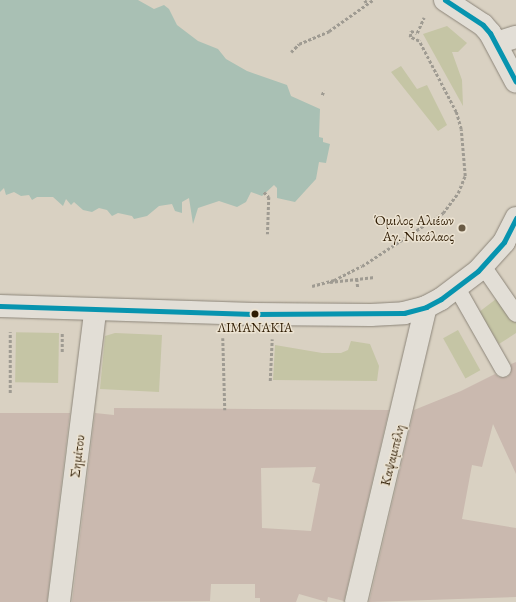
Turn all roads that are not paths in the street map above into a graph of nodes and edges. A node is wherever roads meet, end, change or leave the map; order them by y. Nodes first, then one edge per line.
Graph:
1 (446, 0) edge
2 (516, 36) edge
3 (496, 43) junction
4 (516, 82) edge
5 (516, 218) edge
6 (483, 266) junction
7 (457, 288) junction
8 (0, 306) edge
9 (426, 307) junction
10 (95, 311) junction
11 (516, 314) edge
12 (503, 369) dead end
13 (59, 602) edge
14 (356, 602) edge

1 - 3 main road
2 - 3 main road
3 - 4 main road
5 - 6 main road
6 - 7 main road
6 - 11 lane
7 - 9 main road
7 - 12 lane
8 - 10 main road
9 - 10 main road
9 - 14 main road, Καψαμπέλη
10 - 13 main road, Σημίτου

